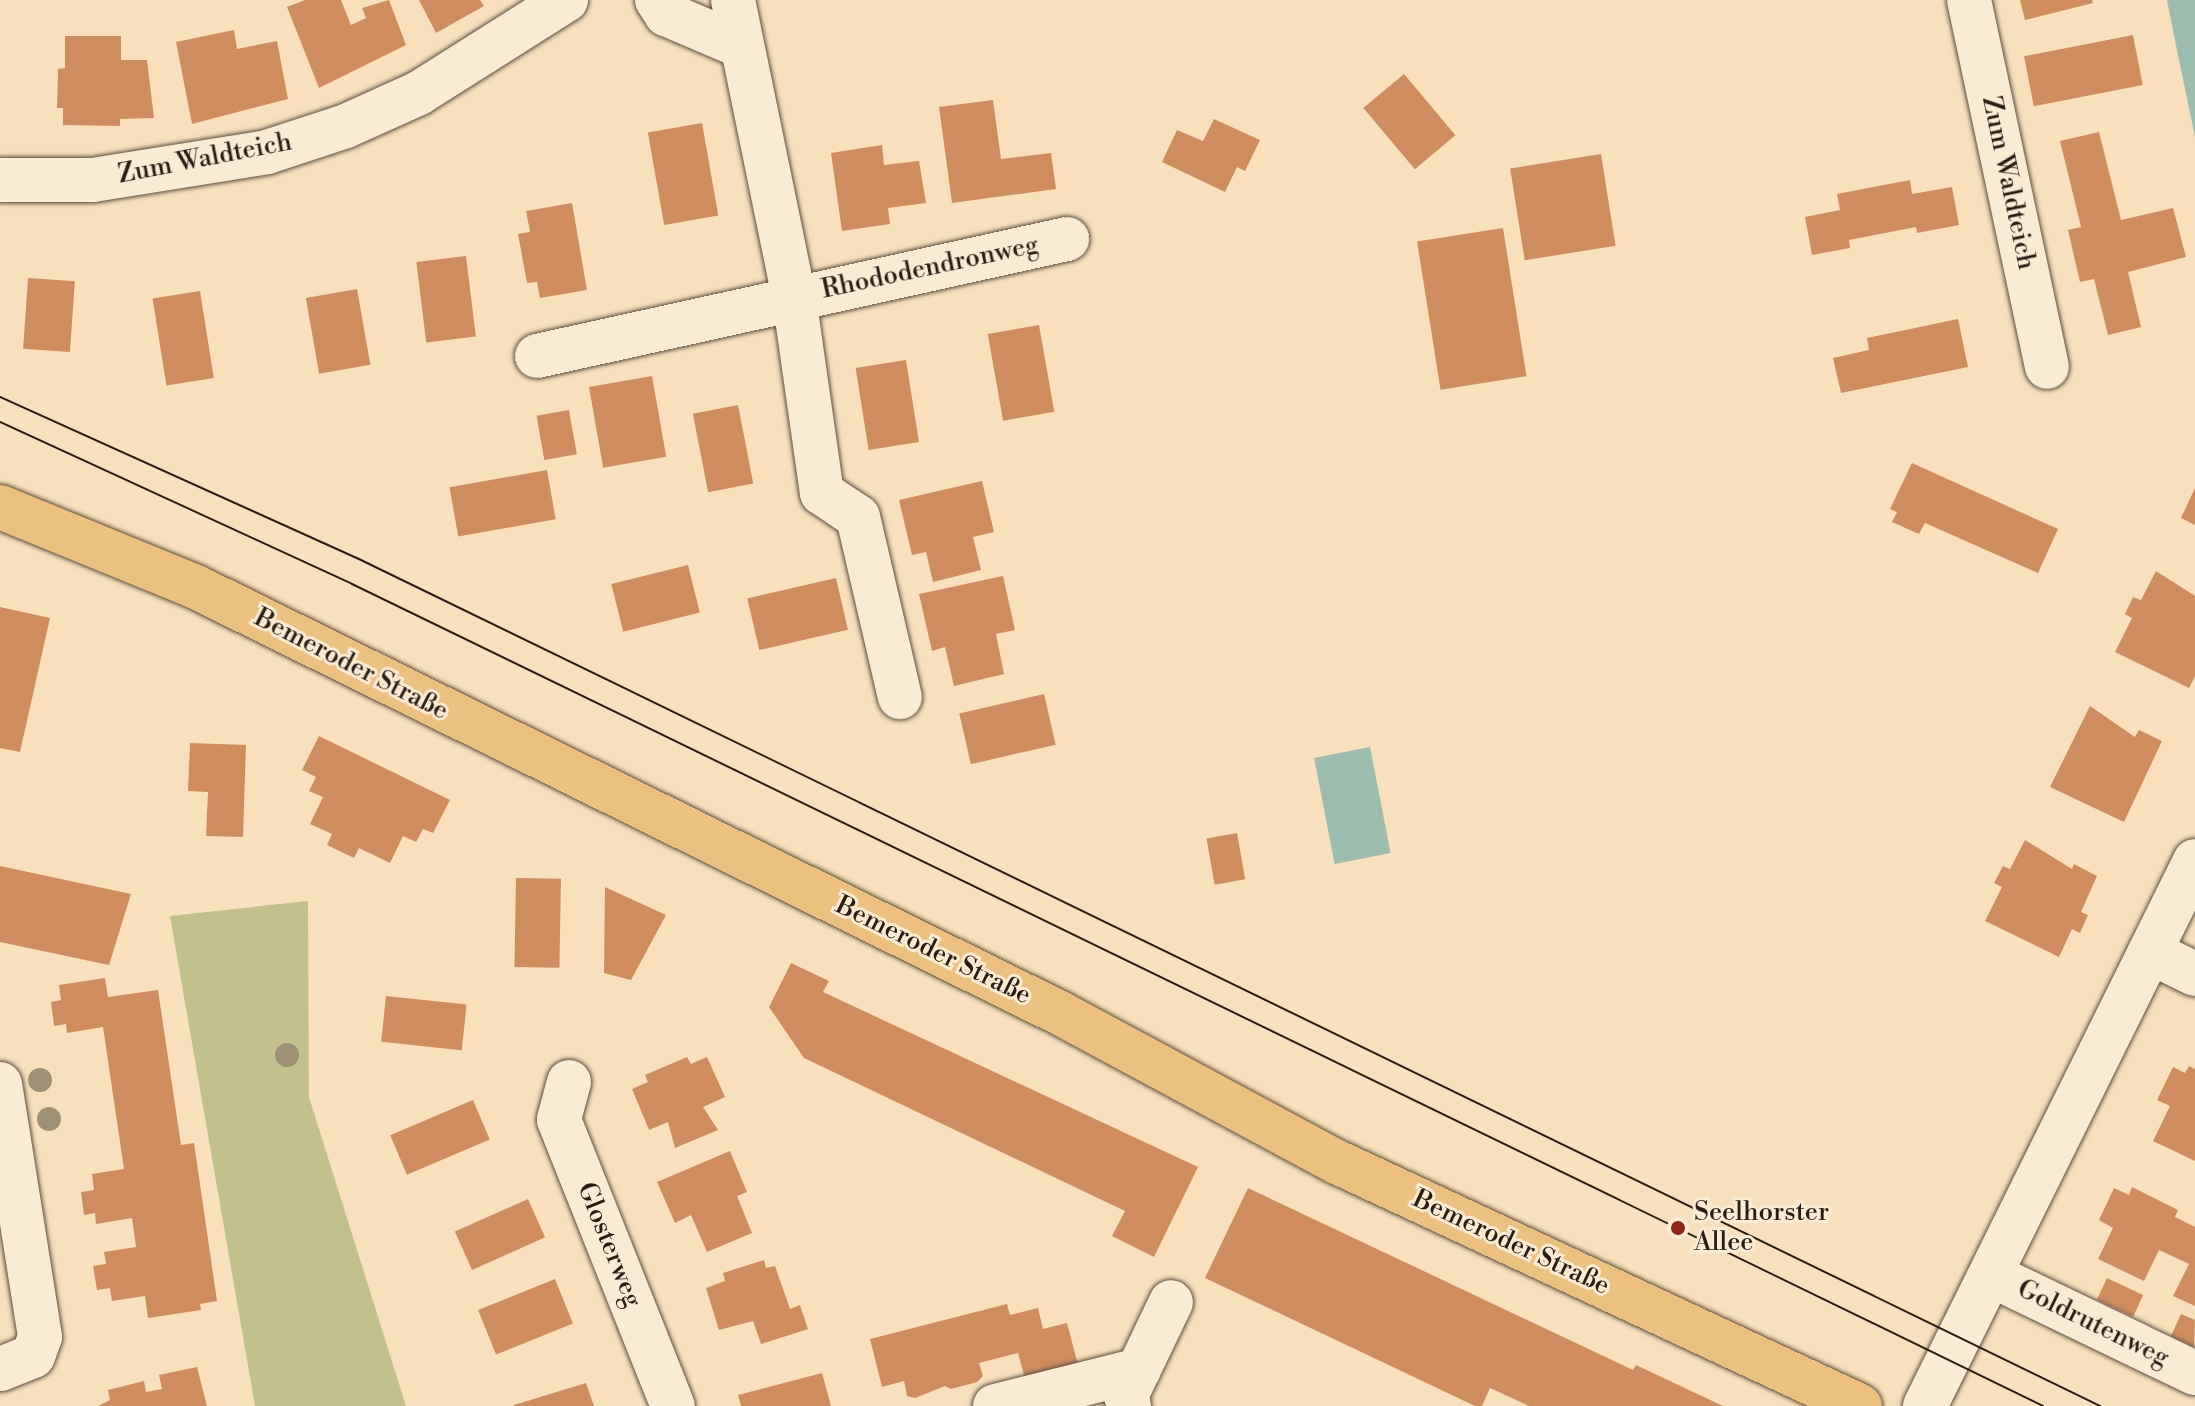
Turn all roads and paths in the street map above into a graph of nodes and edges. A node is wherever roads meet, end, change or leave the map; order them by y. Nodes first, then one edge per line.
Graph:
1 (566, 0) edge
2 (657, 0) edge
3 (733, 0) edge
4 (1969, 0) edge
5 (741, 46) junction
6 (0, 180) edge
7 (1067, 239) dead end
8 (794, 297) junction
9 (537, 356) dead end
10 (2047, 367) dead end
11 (0, 507) edge
12 (900, 697) dead end
13 (2195, 861) edge
14 (2150, 952) junction
15 (2195, 974) edge
16 (569, 1082) dead end
17 (0, 1084) edge
18 (7, 1170) edge
19 (1991, 1275) junction
20 (1171, 1302) dead end
21 (0, 1369) edge
22 (2195, 1373) edge
23 (1134, 1388) edge
24 (673, 1406) edge
25 (995, 1406) edge
26 (1860, 1406) edge
27 (1925, 1406) edge

1 - 6 street, Zum Waldteich
2 - 5 street
3 - 5 street, Rhododendronweg
4 - 10 street, Zum Waldteich
5 - 8 street, Rhododendronweg
7 - 8 street, Rhododendronweg
8 - 9 street, Rhododendronweg
8 - 12 street, Rhododendronweg
11 - 26 main road, Bemeroder Straße
13 - 14 street
14 - 15 street
14 - 19 street
16 - 24 street, Glosterweg
17 - 18 street
18 - 21 street
19 - 22 street, Goldrutenweg
19 - 27 street
20 - 23 street
23 - 25 street

